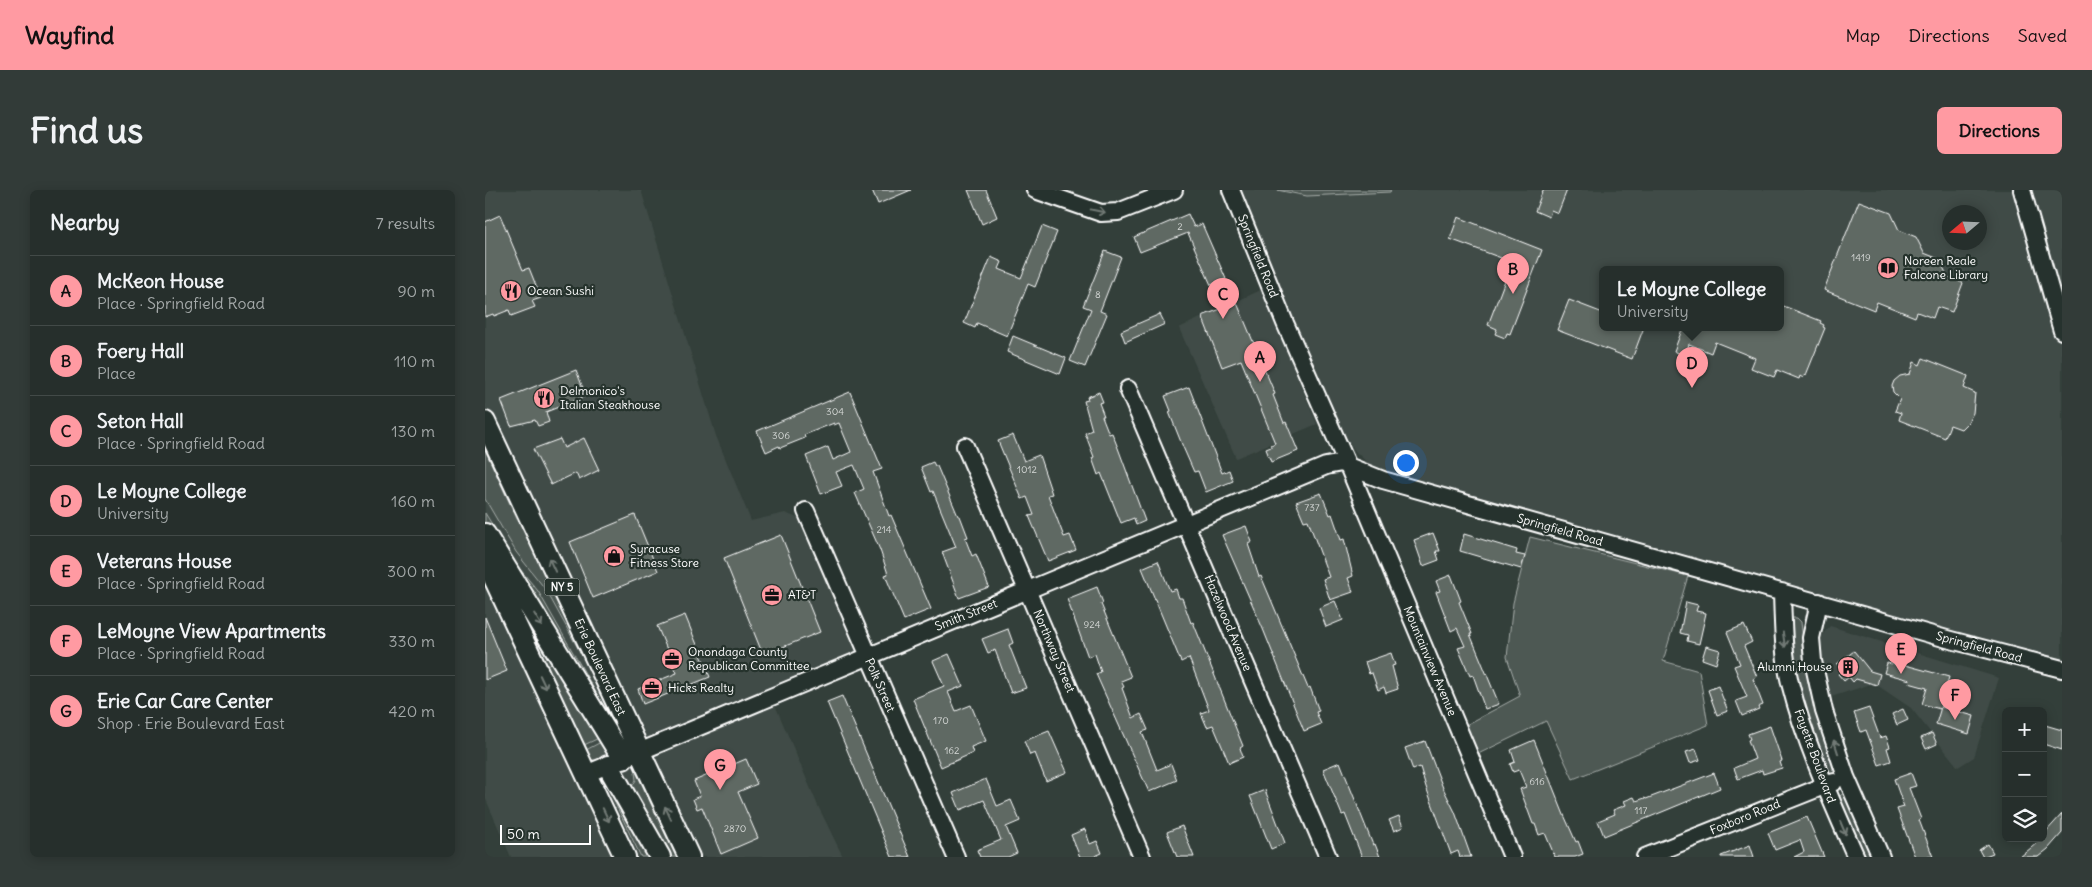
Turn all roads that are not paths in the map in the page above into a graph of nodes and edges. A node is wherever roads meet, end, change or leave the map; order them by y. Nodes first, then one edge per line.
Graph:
1 (1035, 190) edge
2 (1174, 190) edge
3 (1231, 190) edge
4 (2022, 190) edge
5 (2062, 331) edge
6 (1129, 389) dead end
7 (485, 422) edge
8 (965, 446) dead end
9 (1348, 466) junction
10 (806, 512) dead end
11 (1186, 524) junction
12 (485, 534) edge
13 (485, 559) edge
14 (1027, 590) junction
15 (1781, 592) junction
16 (1819, 602) junction
17 (867, 657) junction
18 (2062, 669) edge
19 (623, 759) junction
20 (586, 774) junction
21 (1846, 777) junction
22 (1825, 785) junction
23 (625, 857) edge
24 (660, 857) edge
25 (689, 857) edge
26 (956, 857) edge
27 (1142, 857) edge
28 (1328, 857) edge
29 (1513, 857) edge
30 (1645, 857) edge
31 (1856, 857) edge
32 (1881, 857) edge

1 -> 2 street
3 - 9 street, Springfield Road
4 - 5 street
6 - 11 street, Hazelwood Avenue
19 -> 7 main road, Erie Boulevard East / NY 5
8 - 14 street, Northway Street
9 - 11 street, Smith Street
9 - 15 street, Springfield Road
9 - 29 street, Mountainview Avenue
10 - 17 street, Polk Street
11 - 14 street, Smith Street
11 - 28 street, Hazelwood Avenue
12 -> 19 main road
13 -> 20 main road
14 - 17 street, Smith Street
14 - 27 street, Northway Street
15 - 16 street, Springfield Road
15 -> 22 street, Fayette Boulevard
16 - 18 street, Springfield Road
21 -> 16 street, Fayette Boulevard
17 - 19 street, Smith Street
17 - 26 street, Polk Street
19 - 20 street, Smith Street
19 - 24 main road
25 -> 19 main road, Erie Boulevard East / NY 5
20 -> 23 main road
21 - 22 street, Foxboro Road
21 - 32 street, Fayette Boulevard
22 - 30 street, Foxboro Road
22 -> 31 street, Fayette Boulevard

